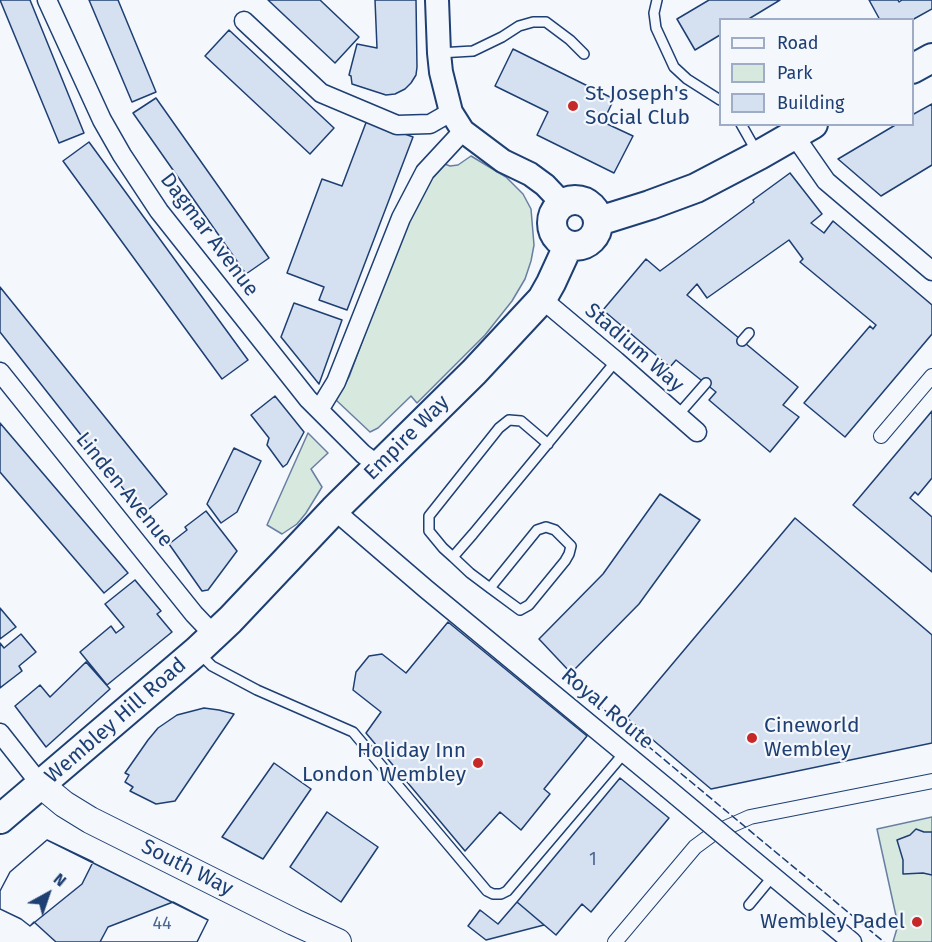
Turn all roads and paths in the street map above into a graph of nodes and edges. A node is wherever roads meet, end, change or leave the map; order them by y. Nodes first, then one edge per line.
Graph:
1 (47, 0) edge
2 (437, 0) edge
3 (657, 0) edge
4 (244, 21) dead end
5 (439, 53) junction
6 (584, 54) dead end
7 (932, 58) edge
8 (914, 68) edge
9 (719, 99) edge
10 (457, 122) junction
11 (742, 126) edge
12 (803, 130) edge
13 (759, 155) junction
14 (562, 203) junction
15 (598, 221) junction
16 (568, 246) junction
17 (932, 271) edge
18 (542, 299) junction
19 (749, 333) dead end
20 (742, 341) dead end
21 (616, 361) junction
22 (0, 372) edge
23 (932, 376) edge
24 (706, 383) dead end
25 (319, 410) junction
26 (678, 415) junction
27 (697, 432) dead end
28 (881, 436) dead end
29 (548, 444) junction
30 (379, 466) junction
31 (334, 510) junction
32 (453, 557) junction
33 (490, 588) junction
34 (214, 636) junction
35 (0, 733) edge
36 (625, 752) junction
37 (932, 781) edge
38 (41, 785) junction
39 (0, 819) edge
40 (773, 876) junction
41 (749, 904) dead end
42 (338, 942) edge
43 (615, 942) edge
44 (852, 942) edge

1 - 25 street, Dagmar Avenue
2 - 5 street
3 - 9 lane
4 - 10 street
5 - 6 lane
5 - 10 street
7 - 8 main road
10 - 14 street
10 - 25 street
11 - 13 lane
12 - 13 main road
12 - 17 street
13 - 15 main road
14 - 15 main road
14 - 16 main road
15 - 16 main road
16 - 18 main road, Empire Way
18 - 21 street, Stadium Way
18 - 30 main road, Empire Way
19 - 20 lane
21 - 26 street, Stadium Way
21 - 29 lane
22 - 34 street, Linden Avenue
23 - 28 street
24 - 26 lane
25 - 30 street, Dagmar Avenue
26 - 27 street, Stadium Way
29 - 32 lane
29 - 32 lane
30 - 31 main road, Empire Way
31 - 34 main road, Empire Way
31 - 36 street, Royal Route
32 - 33 lane
33 - 33 lane
34 - 36 lane
34 - 38 main road, Wembley Hill Road
35 - 38 street
36 - 40 street, Royal Route, bridge
37 - 43 street
38 - 39 main road, Wembley Hill Road
38 - 42 main road, South Way
40 - 41 lane
40 - 44 street, Royal Route

